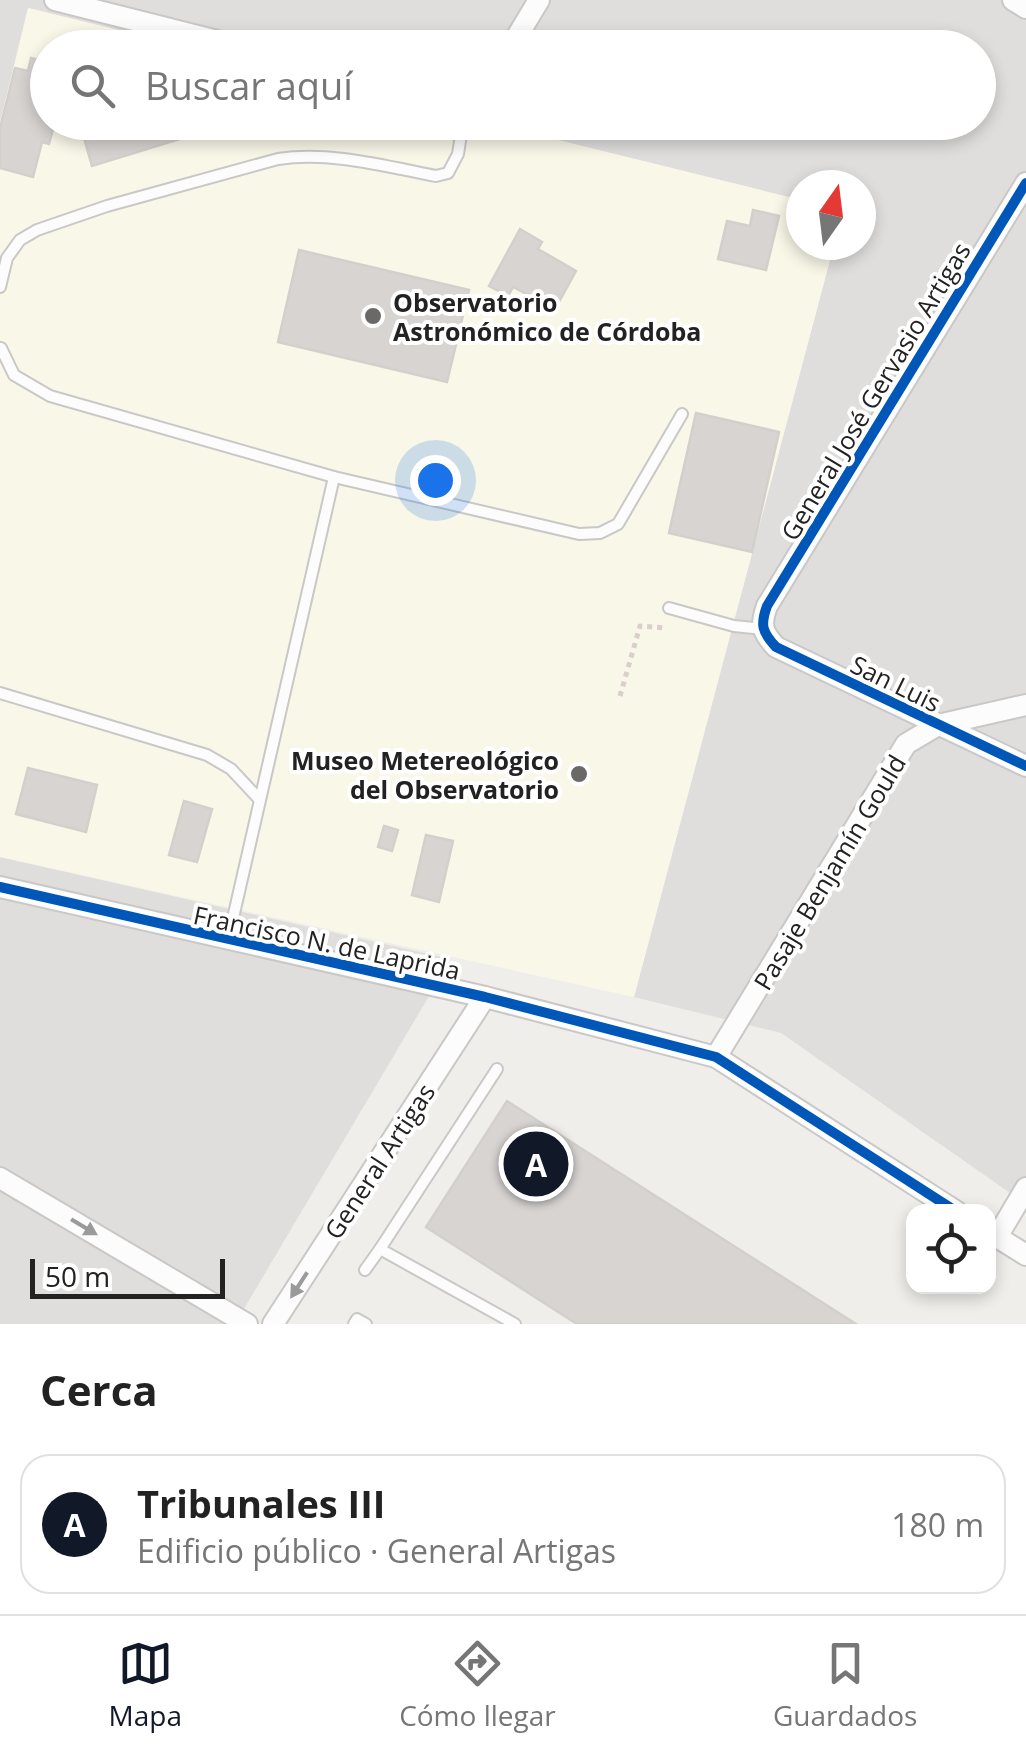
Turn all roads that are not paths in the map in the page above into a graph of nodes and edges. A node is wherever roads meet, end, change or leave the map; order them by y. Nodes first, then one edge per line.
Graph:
1 (55, 0) edge
2 (539, 0) edge
3 (1014, 0) edge
4 (1026, 8) edge
5 (173, 30) edge
6 (521, 30) edge
7 (460, 140) edge
8 (1026, 183) edge
9 (0, 287) edge
10 (0, 337) edge
11 (0, 350) edge
12 (682, 414) dead end
13 (334, 478) junction
14 (669, 608) dead end
15 (762, 626) junction
16 (0, 692) edge
17 (1026, 706) edge
18 (938, 725) junction
19 (1026, 766) edge
20 (259, 800) junction
21 (1, 891) edge
22 (227, 941) junction
23 (486, 997) junction
24 (716, 1057) junction
25 (496, 1068) dead end
26 (0, 1178) edge
27 (1026, 1188) edge
28 (946, 1204) edge
29 (996, 1230) edge
30 (996, 1236) edge
31 (380, 1249) junction
32 (1026, 1254) edge
33 (365, 1270) dead end
34 (247, 1324) edge
35 (274, 1324) edge
36 (354, 1324) edge
37 (366, 1324) edge
38 (515, 1324) edge

1 - 5 street
2 - 6 street
3 - 4 street
7 - 9 lane
8 - 15 street, General José Gervasio Artigas
10 - 11 lane
11 - 13 lane
12 - 13 lane
13 - 20 lane
14 - 15 lane
15 - 18 street, San Luis
16 - 20 lane
17 - 18 street, Pasaje Benjamín Gould
18 - 19 street, San Luis
18 - 24 street, Pasaje Benjamín Gould
20 - 22 lane
21 - 22 street, Francisco N. de Laprida
22 - 23 street, Francisco N. de Laprida
23 - 24 street, Francisco N. de Laprida
23 -> 35 street, General Artigas
24 - 28 street, Francisco N. de Laprida
25 - 31 lane
26 -> 34 street
27 - 29 street
30 - 32 street
31 - 33 lane
31 - 38 lane
36 - 37 lane

